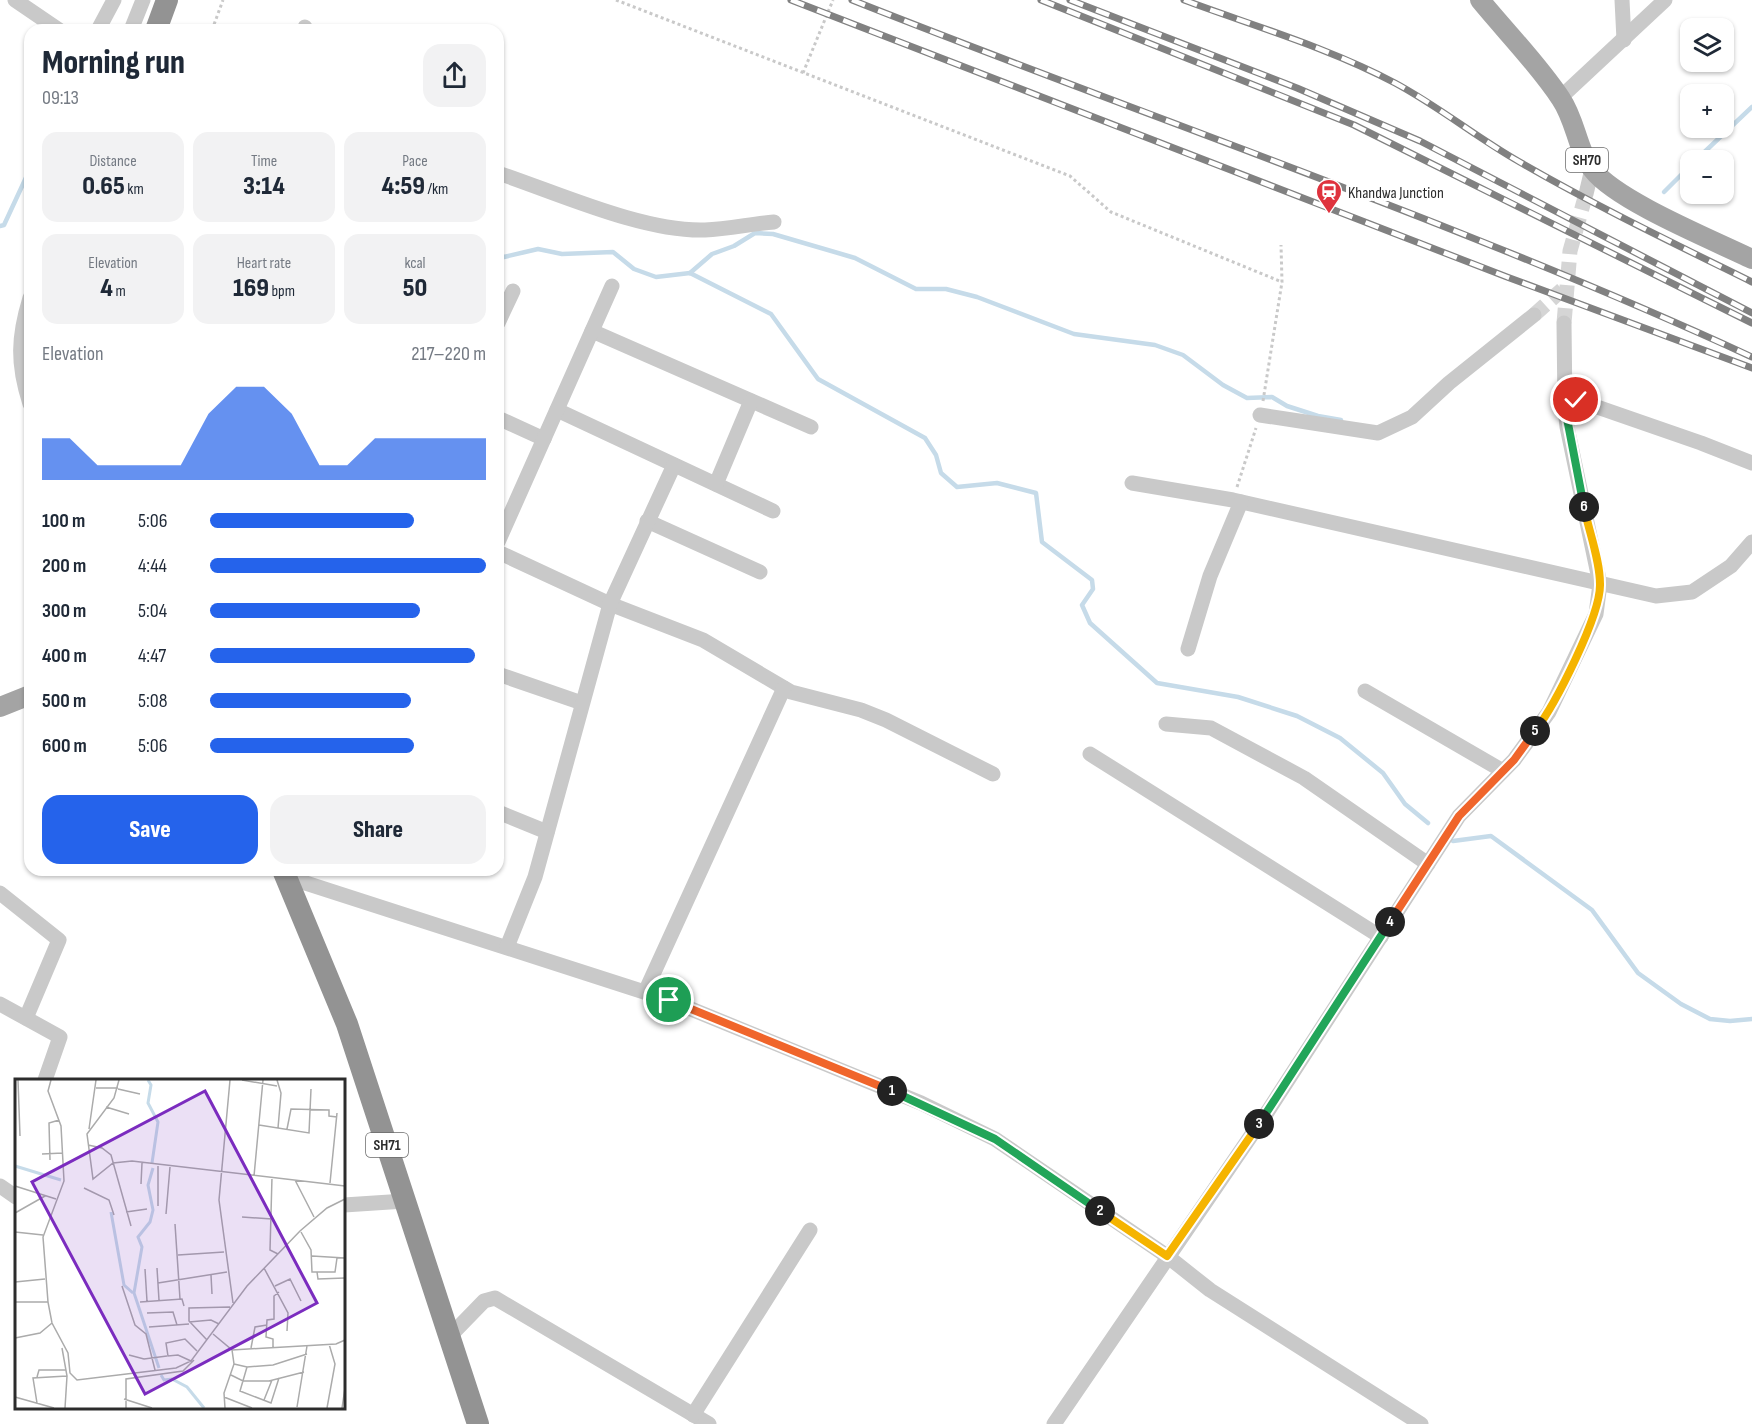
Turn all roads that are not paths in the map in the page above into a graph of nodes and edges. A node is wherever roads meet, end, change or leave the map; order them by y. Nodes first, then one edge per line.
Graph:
1 (15, 0) edge
2 (114, 0) edge
3 (143, 0) edge
4 (167, 0) edge
5 (1480, 0) edge
6 (1622, 0) edge
7 (1665, 0) edge
8 (50, 24) edge
9 (101, 24) edge
10 (133, 24) edge
11 (158, 24) edge
12 (1624, 40) junction
13 (1560, 98) junction
14 (1592, 170) junction
15 (504, 175) edge
16 (1586, 194) tunnel mouth
17 (774, 222) dead end
18 (1752, 259) edge
19 (612, 286) dead end
20 (513, 291) dead end
21 (504, 310) edge
22 (1534, 315) tunnel mouth
23 (24, 317) edge
24 (1564, 323) tunnel mouth
25 (592, 331) junction
26 (24, 378) edge
27 (751, 401) junction
28 (1565, 408) junction
29 (557, 410) junction
30 (1260, 415) road end
31 (504, 421) edge
32 (811, 427) dead end
33 (544, 439) junction
34 (1752, 463) edge
35 (674, 465) junction
36 (1132, 483) dead end
37 (716, 484) junction
38 (1237, 501) junction
39 (773, 511) dead end
40 (647, 521) junction
41 (504, 529) edge
42 (1752, 542) edge
43 (504, 555) edge
44 (760, 572) dead end
45 (1600, 584) junction
46 (610, 604) junction
47 (1188, 649) dead end
48 (504, 676) edge
49 (783, 688) junction
50 (1365, 691) dead end
51 (24, 697) edge
52 (582, 703) junction
53 (0, 707) edge
54 (1166, 724) dead end
55 (1090, 754) dead end
56 (1503, 771) junction
57 (993, 774) dead end
58 (504, 814) edge
59 (547, 832) junction
60 (1428, 864) junction
61 (286, 876) edge
62 (294, 876) edge
63 (0, 893) edge
64 (1381, 937) junction
65 (507, 947) junction
66 (645, 992) junction
67 (0, 1004) edge
68 (26, 1018) junction
69 (45, 1079) edge
70 (0, 1186) edge
71 (15, 1196) edge
72 (405, 1202) junction
73 (345, 1204) edge
74 (810, 1230) dead end
75 (1167, 1256) junction
76 (449, 1337) junction
77 (693, 1415) junction
78 (478, 1424) edge
79 (709, 1424) edge
80 (1054, 1424) edge
81 (1421, 1424) edge

1 - 8 street
2 - 9 street
3 - 10 street
4 - 11 highway
5 - 13 main road, SH70
6 - 12 street
7 - 12 street
12 - 13 street
13 - 14 main road, SH70
14 - 16 street
14 - 18 main road, SH70
15 - 17 street
19 - 25 street
20 - 21 street
22 - 30 street
23 - 26 street
24 - 28 street
25 - 27 street
25 - 29 street
27 - 32 street
27 - 37 street
28 - 34 street
28 - 45 street
29 - 33 street
29 - 35 street
31 - 33 street
33 - 41 street
35 - 37 street
35 - 40 street
36 - 38 street
37 - 39 street
38 - 45 street
38 - 47 street
40 - 44 street
40 - 46 street
42 - 45 street
43 - 46 street
45 - 56 street
46 - 49 street
46 - 52 street
48 - 52 street
49 - 57 street
49 - 66 street
50 - 56 street
51 - 53 main road
52 - 59 street
54 - 60 street
55 - 64 street
56 - 60 street
58 - 59 street
59 - 65 street
60 - 64 street
61 - 72 highway, SH71
62 - 65 street
63 - 68 street
64 - 75 street
65 - 66 street
66 - 75 street
67 - 68 street
68 - 69 street
70 - 71 street
72 - 73 street
72 - 76 highway, SH71
74 - 77 street
75 - 80 street
75 - 81 street
76 - 77 street
76 - 78 highway, SH71
77 - 79 street

